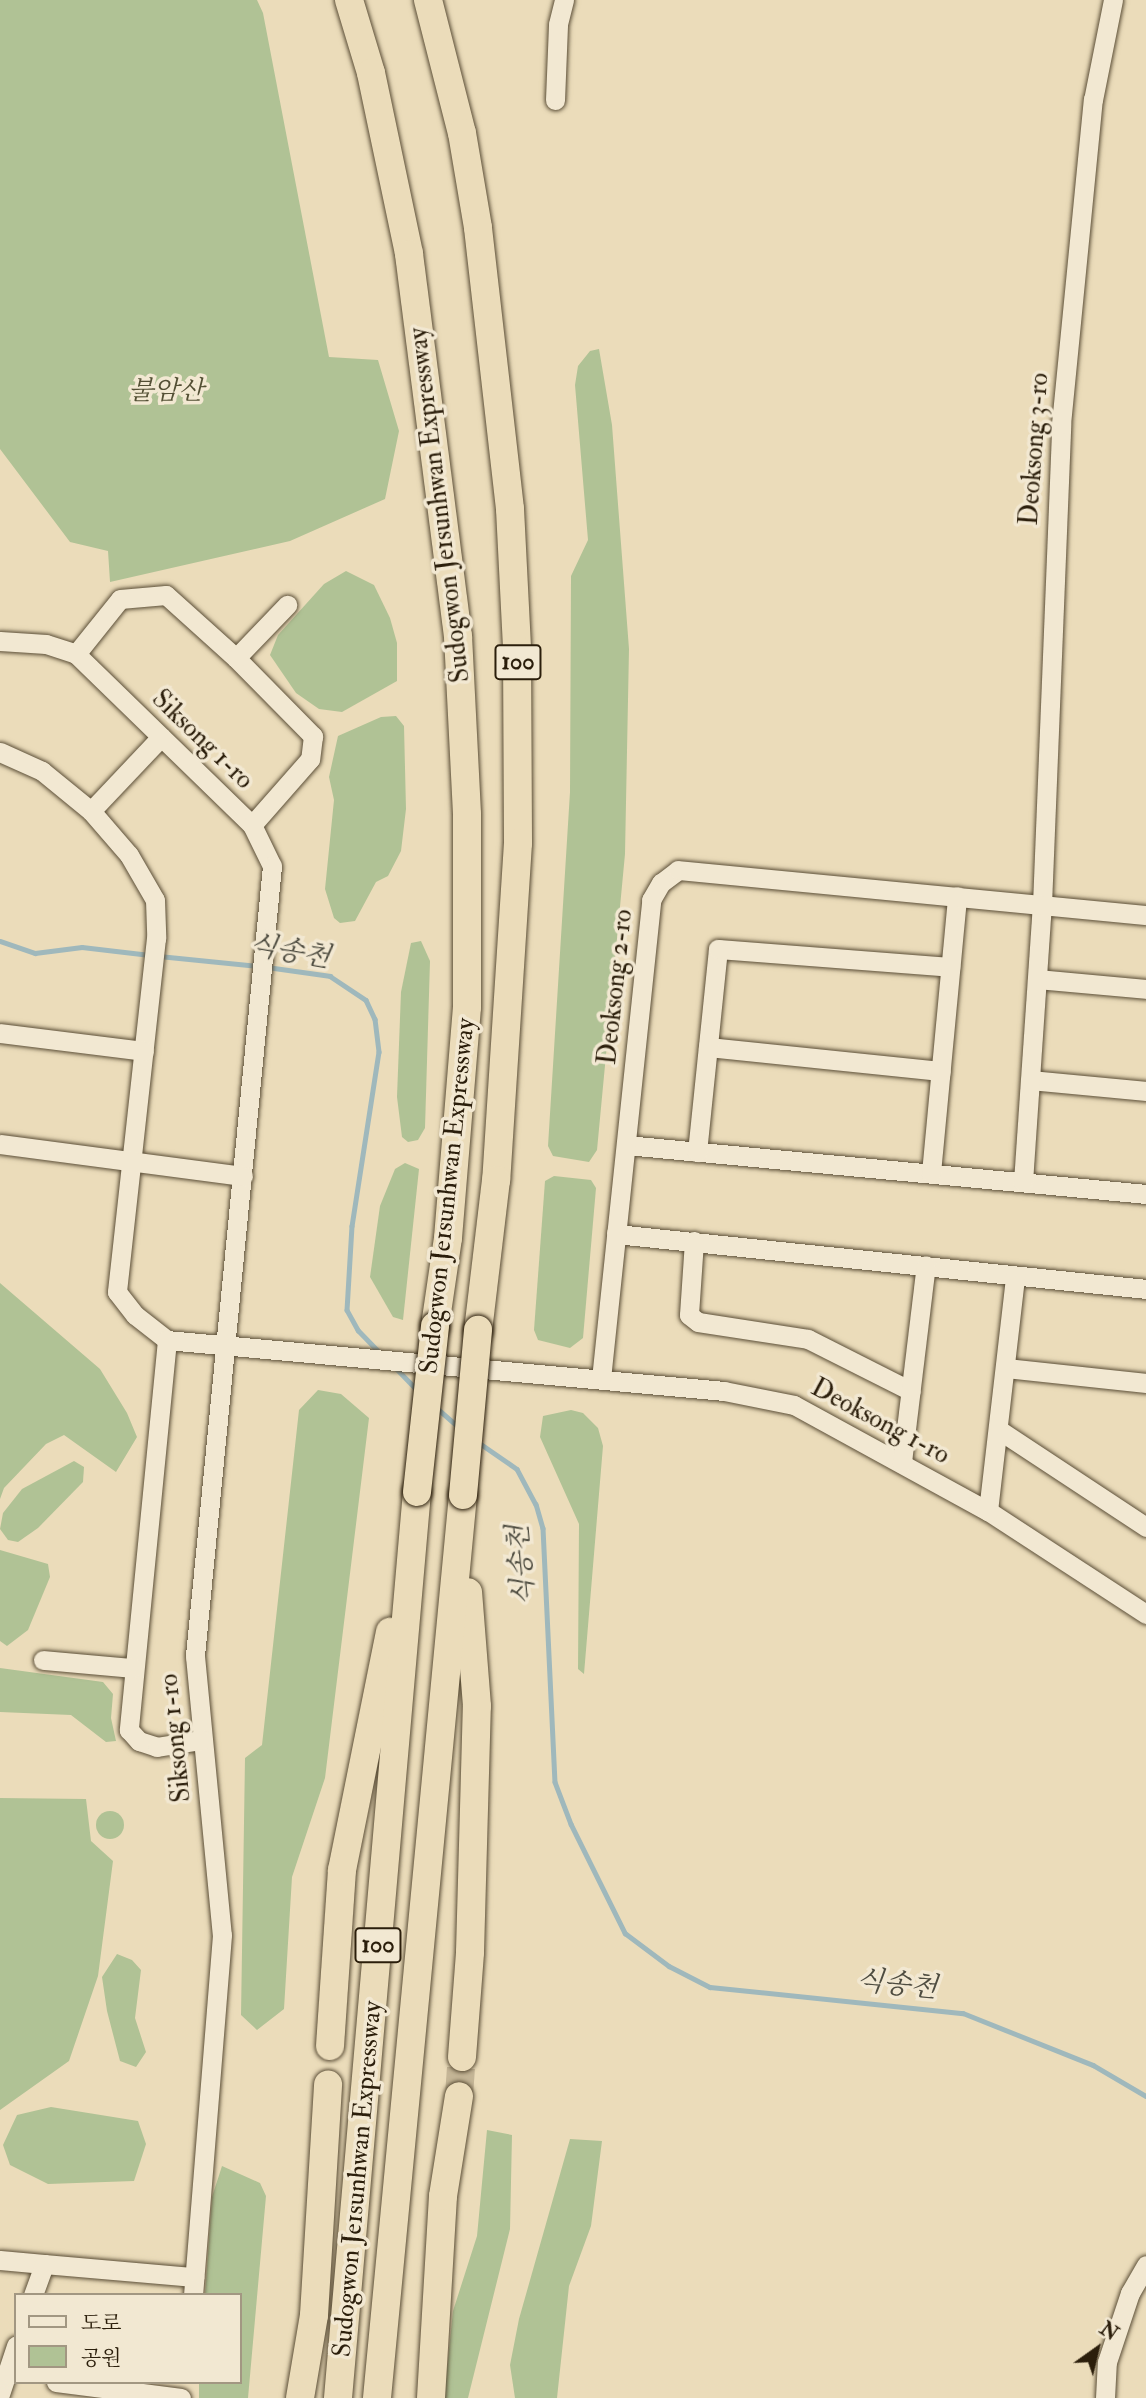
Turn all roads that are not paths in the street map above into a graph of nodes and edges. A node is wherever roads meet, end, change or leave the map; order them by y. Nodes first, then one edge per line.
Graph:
1 (349, 0) edge
2 (428, 0) edge
3 (564, 0) edge
4 (1113, 0) edge
5 (555, 100) dead end
6 (287, 605) dead end
7 (0, 641) edge
8 (76, 654) junction
9 (236, 658) junction
10 (161, 737) junction
11 (0, 752) edge
12 (91, 811) junction
13 (252, 825) junction
14 (957, 896) junction
15 (1042, 905) junction
16 (1146, 915) edge
17 (950, 967) junction
18 (1037, 979) junction
19 (1146, 989) edge
20 (0, 1033) edge
21 (708, 1047) junction
22 (144, 1051) junction
23 (941, 1071) junction
24 (1030, 1080) junction
25 (1146, 1091) edge
26 (0, 1144) edge
27 (626, 1145) junction
28 (697, 1152) junction
29 (131, 1162) junction
30 (931, 1173) junction
31 (243, 1176) junction
32 (1023, 1182) junction
33 (1146, 1194) edge
34 (616, 1234) junction
35 (694, 1241) junction
36 (926, 1265) junction
37 (1015, 1276) junction
38 (1146, 1289) edge
39 (167, 1340) junction
40 (226, 1345) junction
41 (1006, 1368) junction
42 (601, 1379) junction
43 (1146, 1383) edge
44 (911, 1391) junction
45 (999, 1430) junction
46 (902, 1462) junction
47 (416, 1500) junction
48 (462, 1506) junction
49 (988, 1511) junction
50 (1146, 1527) edge
51 (1146, 1615) edge
52 (43, 1660) dead end
53 (133, 1668) junction
54 (201, 1740) junction
55 (330, 2046) dead end
56 (462, 2057) tunnel mouth
57 (328, 2084) dead end
58 (459, 2096) tunnel mouth
59 (0, 2260) edge
60 (44, 2264) junction
61 (1146, 2265) edge
62 (193, 2286) edge
63 (34, 2293) edge
64 (14, 2352) edge
65 (5, 2380) edge
66 (67, 2384) edge
67 (125, 2395) edge
68 (182, 2398) edge
69 (300, 2398) edge
70 (338, 2398) edge
71 (377, 2398) edge
72 (431, 2398) edge
73 (1105, 2398) edge

1 - 47 highway, Sudogwon Je1sunhwan Expressway / 100, bridge
2 - 48 highway, Sudogwon Je1sunhwan Expressway / 100, bridge
3 - 5 street
4 - 15 street, Deoksong 3-ro
6 - 9 street
7 - 8 street, Siksong 1-ro
8 - 9 street
8 - 10 street, Siksong 1-ro
9 - 13 street
10 - 12 street
10 - 13 street, Siksong 1-ro
11 - 12 street
12 - 22 street
13 - 31 street, Siksong 1-ro
14 - 15 street, Deoksong 2-ro
14 - 17 street
14 - 27 street, Deoksong 2-ro
15 - 16 street, Deoksong 2-ro
15 - 18 street, Deoksong 3-ro
17 - 21 street
17 - 23 street
18 - 19 street
18 - 24 street, Deoksong 3-ro
20 - 22 street
21 - 23 street
21 - 28 street
22 - 29 street
23 - 30 street
24 - 25 street
24 - 32 street, Deoksong 3-ro
26 - 29 street
27 - 28 street
27 - 34 street, Deoksong 2-ro
28 - 30 street
29 - 31 street
29 - 39 street
30 - 32 street
31 - 40 street, Siksong 1-ro
32 - 33 street
34 - 35 street
34 - 42 street, Deoksong 2-ro
35 - 36 street
35 - 44 street
36 - 37 street
36 - 44 street
37 - 38 street
37 - 41 street
39 - 40 street
39 - 53 street
40 - 42 street, Deoksong 1-ro
40 - 54 street, Siksong 1-ro
41 - 43 street
41 - 45 street
42 - 46 street, Deoksong 1-ro
44 - 46 street
45 - 49 street
45 - 50 street
46 - 49 street, Deoksong 1-ro
47 - 55 highway
47 - 70 highway, Sudogwon Je1sunhwan Expressway / 100
48 - 56 highway
48 - 71 highway, Sudogwon Je1sunhwan Expressway / 100
49 - 51 street, Deoksong 1-ro
52 - 53 street
53 - 54 street
54 - 62 street, Siksong 1-ro
57 - 69 highway
58 - 72 highway
59 - 60 street
60 - 62 street
60 - 63 street
61 - 73 street
64 - 65 street
66 - 67 street
67 - 68 street

